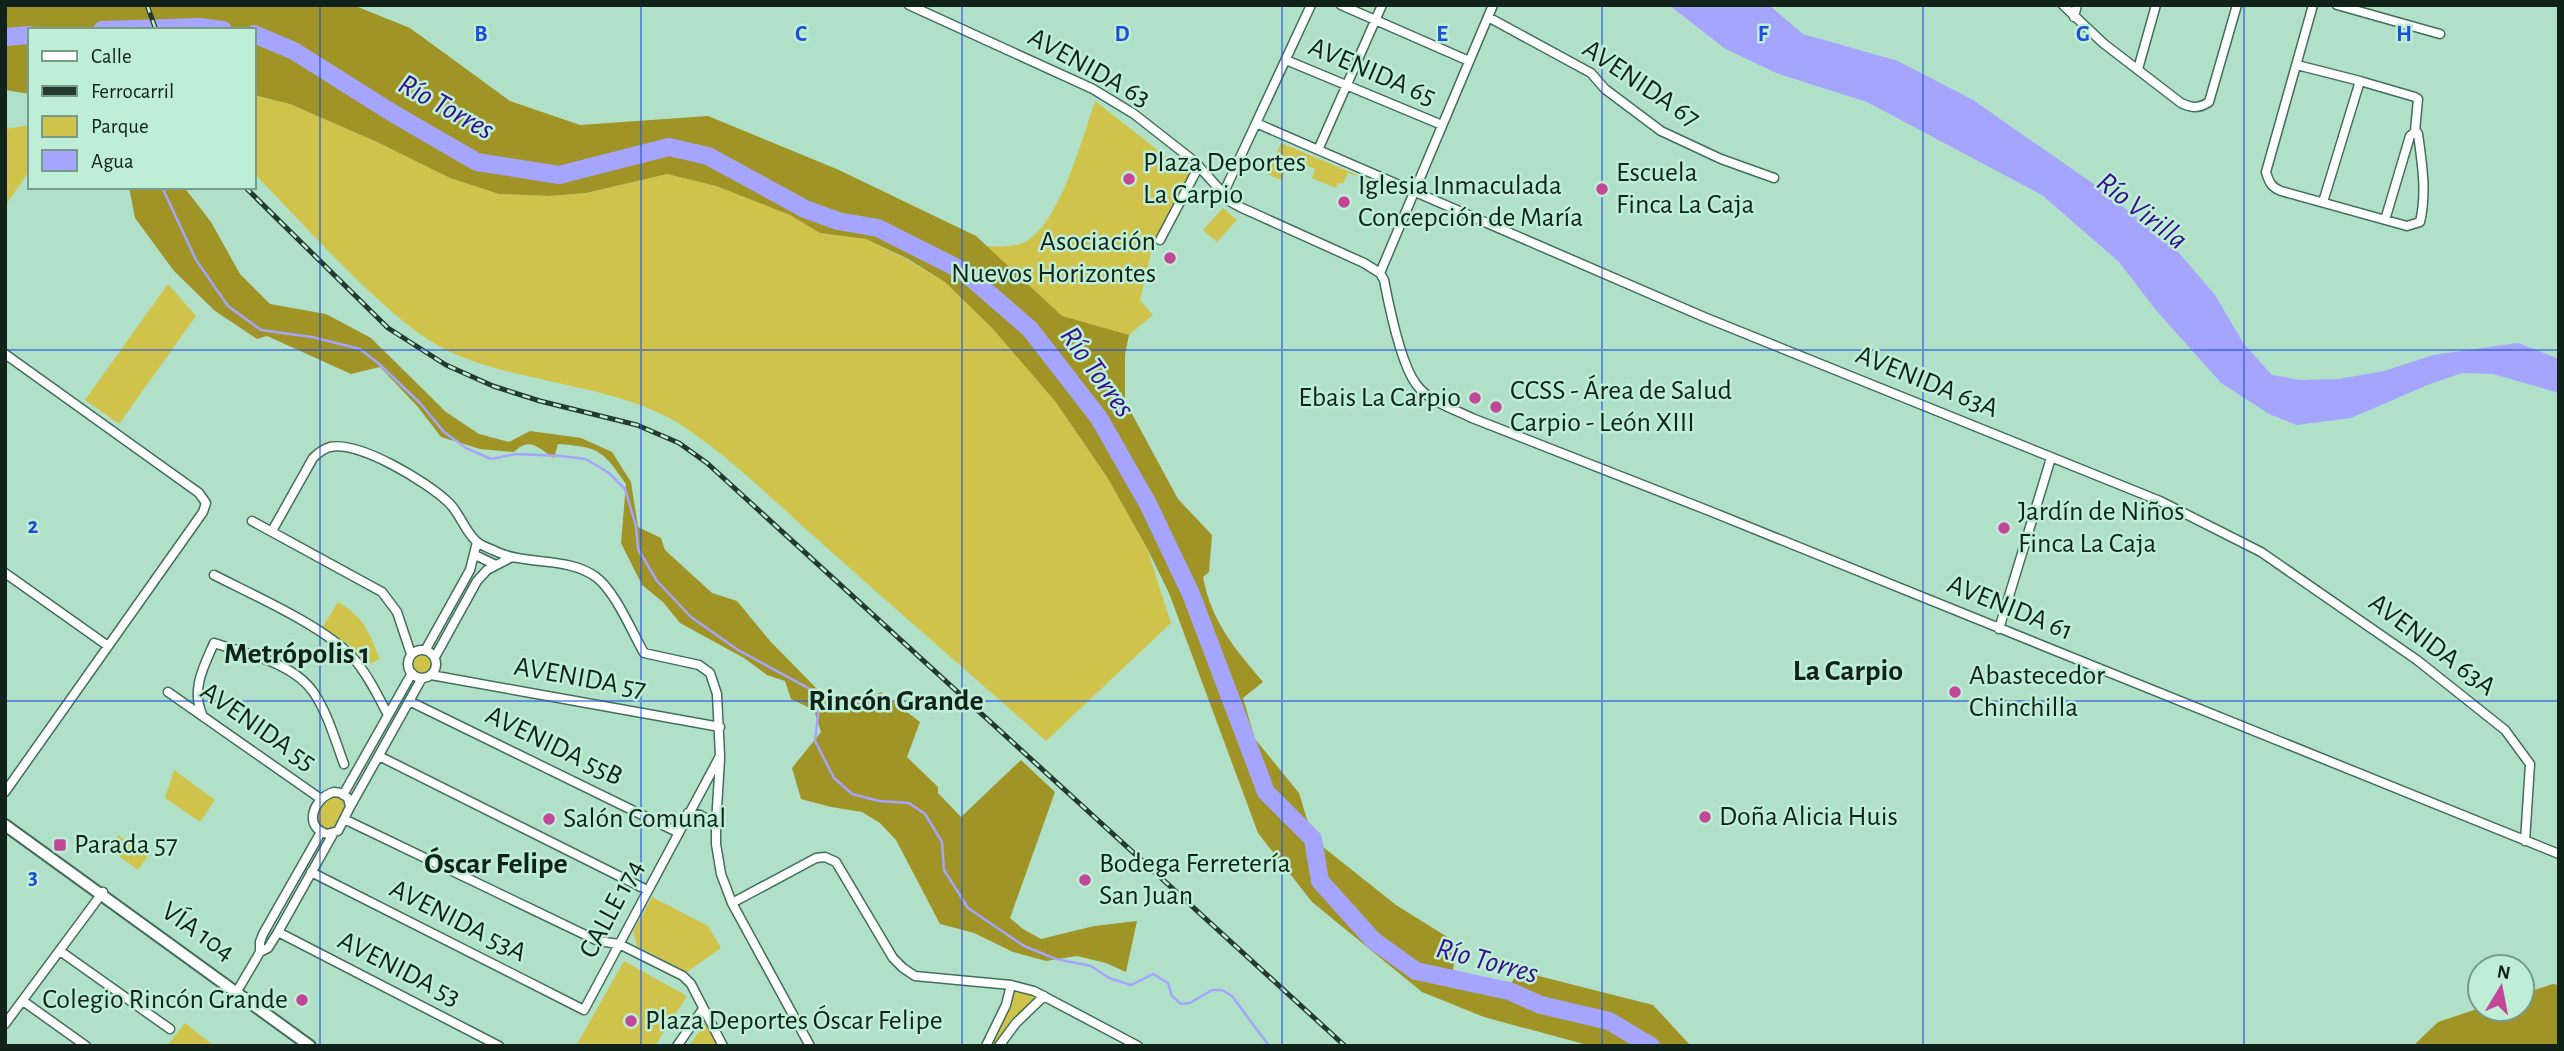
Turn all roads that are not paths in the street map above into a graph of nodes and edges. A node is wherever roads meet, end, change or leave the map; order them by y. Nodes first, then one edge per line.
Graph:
1 (909, 5) edge
2 (1311, 5) edge
3 (1341, 5) edge
4 (1382, 5) edge
5 (1493, 5) edge
6 (2063, 5) edge
7 (2077, 5) edge
8 (2156, 5) edge
9 (2237, 5) edge
10 (2313, 5) edge
11 (2337, 5) edge
12 (1488, 17) junction
13 (2074, 17) junction
14 (1375, 21) junction
15 (2440, 34) dead end
16 (1286, 60) junction
17 (1469, 61) junction
18 (2297, 65) junction
19 (2138, 69) junction
20 (2360, 81) junction
21 (1346, 87) junction
22 (1256, 123) junction
23 (1442, 125) junction
24 (2415, 131) junction
25 (1318, 150) junction
26 (1199, 166) junction
27 (1774, 178) dead end
28 (1224, 192) junction
29 (1414, 192) junction
30 (2323, 202) junction
31 (2385, 220) junction
32 (1160, 240) dead end
33 (1380, 273) junction
34 (5, 354) edge
35 (2051, 458) junction
36 (252, 521) dead end
37 (272, 531) junction
38 (477, 542) junction
39 (475, 555) junction
40 (510, 558) junction
41 (496, 565) junction
42 (5, 573) edge
43 (214, 575) dead end
44 (1999, 629) junction
45 (108, 646) junction
46 (426, 649) junction
47 (411, 654) junction
48 (435, 657) junction
49 (412, 673) junction
50 (431, 675) junction
51 (422, 678) junction
52 (168, 692) dead end
53 (410, 701) junction
54 (202, 714) junction
55 (388, 715) junction
56 (720, 727) junction
57 (379, 756) junction
58 (720, 756) junction
59 (344, 764) dead end
60 (5, 792) edge
61 (343, 795) junction
62 (321, 799) junction
63 (350, 807) junction
64 (688, 813) junction
65 (346, 820) junction
66 (716, 824) junction
67 (5, 825) edge
68 (321, 832) junction
69 (679, 833) junction
70 (333, 834) junction
71 (2525, 841) junction
72 (2559, 854) edge
73 (311, 872) junction
74 (647, 890) junction
75 (102, 894) junction
76 (733, 903) junction
77 (278, 932) junction
78 (619, 944) junction
79 (60, 951) junction
80 (260, 952) junction
81 (1011, 985) junction
82 (237, 991) junction
83 (1044, 996) junction
84 (23, 1001) junction
85 (703, 1009) junction
86 (584, 1010) joint
87 (5, 1024) edge
88 (170, 1030) dead end
89 (86, 1046) edge
90 (310, 1046) edge
91 (319, 1046) edge
92 (499, 1046) edge
93 (677, 1046) edge
94 (723, 1046) edge
95 (810, 1046) edge
96 (986, 1046) edge
97 (999, 1046) edge
98 (1138, 1046) edge

1 - 26 street, AVENIDA 63
2 - 16 street
3 - 14 street
4 - 14 street
5 - 12 street
6 - 13 street
7 - 13 street
8 - 19 street
9 - 19 street
10 - 18 street
11 - 15 street
12 - 17 street
12 - 27 street, AVENIDA 67
13 - 19 street
14 - 17 street
14 - 21 street
16 - 21 street, AVENIDA 65
16 - 22 street
17 - 23 street
18 - 20 street
18 - 30 street
20 - 24 street
20 - 30 street
21 - 23 street, AVENIDA 65
21 - 25 street
22 - 25 street, AVENIDA 63A
22 - 28 street
23 - 29 street
24 - 31 street
24 - 31 street
25 - 29 street, AVENIDA 63A
26 - 28 street, AVENIDA 63
26 - 32 street
28 - 33 street, AVENIDA 63
29 - 33 street
29 - 35 street, AVENIDA 63A
30 - 31 street
33 - 44 street, AVENIDA 61
34 - 45 street
35 - 44 street
35 - 71 street, AVENIDA 63A
36 - 37 street
37 - 38 street
37 - 47 street
38 - 39 street
38 - 40 street
39 - 41 street
39 - 46 street
40 - 41 street
40 - 56 street, CALLE 174
41 - 48 street
42 - 45 street
43 - 55 street
44 - 71 street, AVENIDA 61
45 - 60 street
46 - 47 street
46 - 48 street
47 - 49 street
48 - 50 street
49 - 51 street
49 - 55 street
50 - 51 street
50 - 56 street, AVENIDA 57
51 - 53 street
52 - 54 street, AVENIDA 55
53 - 57 street
53 - 69 street, AVENIDA 55B
54 - 59 street
54 - 62 street, AVENIDA 55
55 - 61 street
56 - 58 street, CALLE 174
57 - 63 street
57 - 74 street
58 - 64 street, CALLE 174
58 - 66 street
61 - 62 street
61 - 63 street
62 - 68 street
63 - 65 street
64 - 66 street
64 - 69 street, CALLE 174
65 - 70 street
65 - 78 street
66 - 76 street
67 - 75 main road, VÍA 104
68 - 70 street
68 - 80 street
69 - 74 street, CALLE 174
70 - 73 street
71 - 72 street, AVENIDA 61
73 - 77 street
73 - 86 street, AVENIDA 53A
74 - 78 street, CALLE 174
75 - 79 street
75 - 82 main road, VÍA 104
76 - 81 street
76 - 95 street
77 - 80 street
77 - 92 street, AVENIDA 53
78 - 85 street
78 - 86 street, CALLE 174
79 - 84 street
79 - 88 street
80 - 82 street
81 - 83 street
81 - 96 street
82 - 90 main road, VÍA 104
82 - 91 main road, VÍA 104
83 - 97 street
83 - 98 street
84 - 87 street
84 - 89 street
85 - 93 street
85 - 94 street

